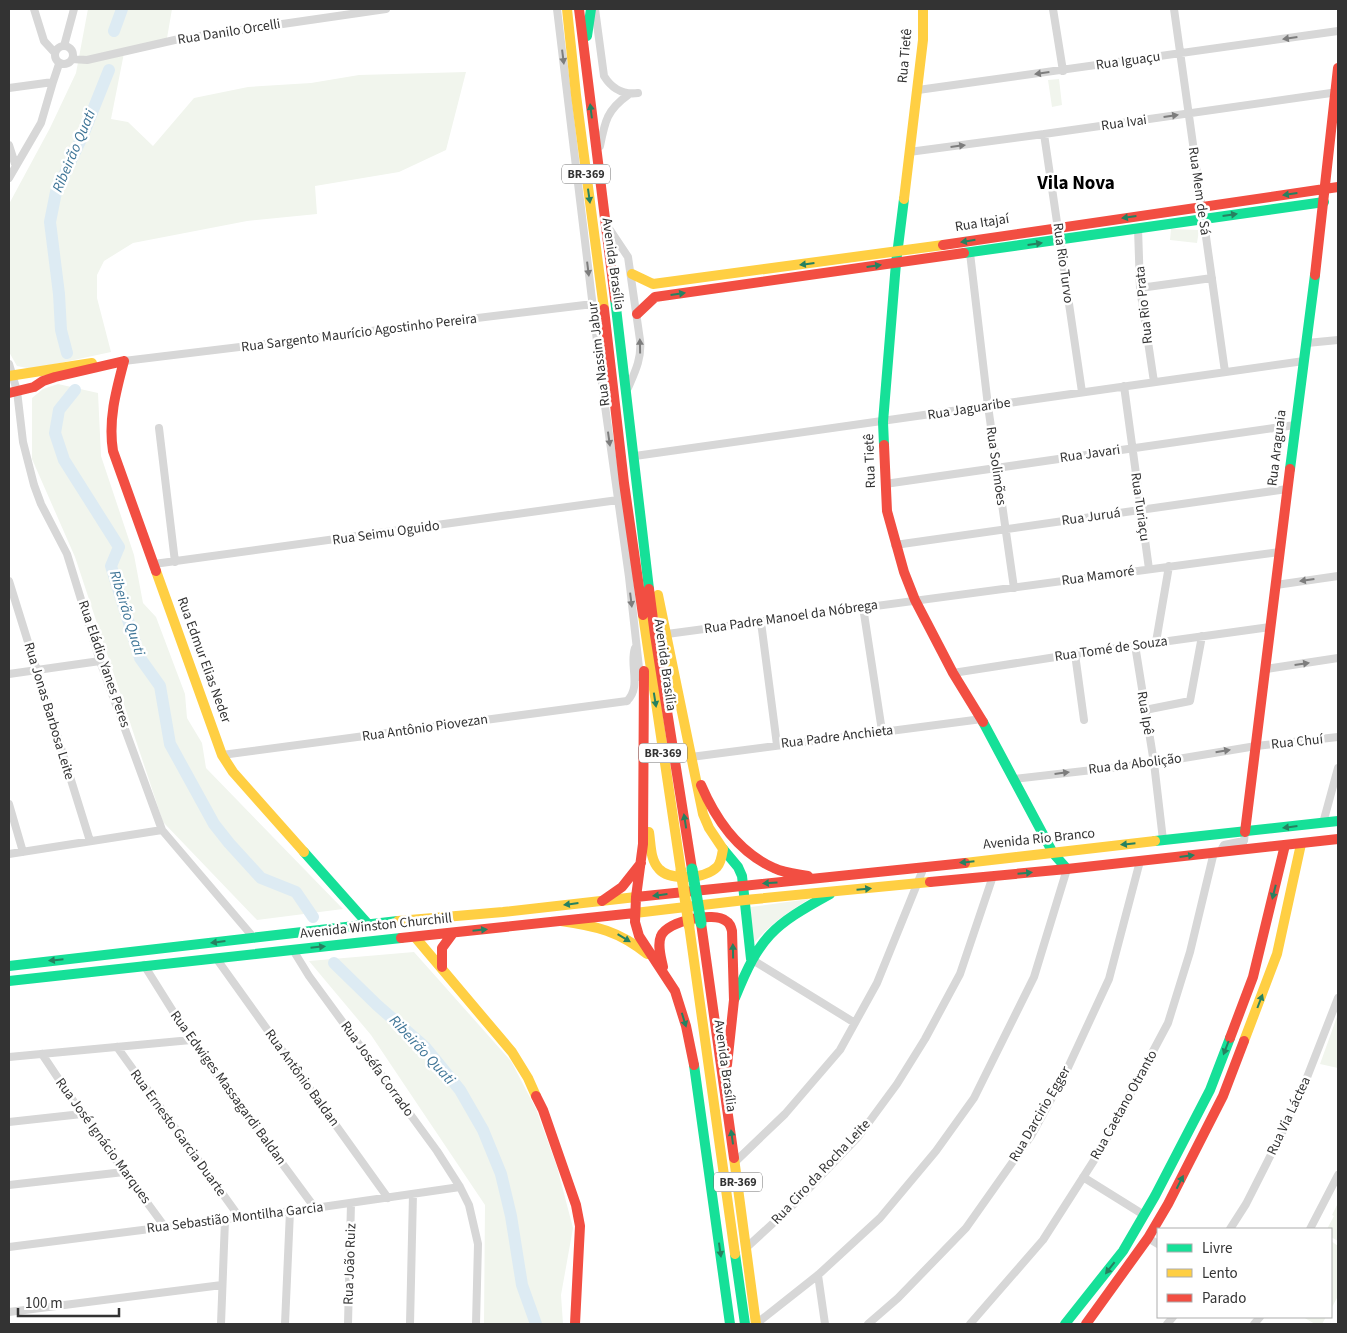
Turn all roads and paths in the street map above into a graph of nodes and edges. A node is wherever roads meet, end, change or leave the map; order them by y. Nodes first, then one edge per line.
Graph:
1 (34, 9) edge
2 (74, 9) edge
3 (386, 9) edge
4 (557, 9) edge
5 (567, 9) edge
6 (578, 9) edge
7 (591, 9) edge
8 (596, 9) edge
9 (923, 9) edge
10 (927, 9) edge
11 (1054, 9) edge
12 (1174, 9) edge
13 (1338, 31) edge
14 (64, 46) junction
15 (54, 53) junction
16 (1180, 54) junction
17 (584, 57) junction
18 (72, 59) junction
19 (60, 64) junction
20 (1338, 68) edge
21 (1063, 70) junction
22 (53, 82) junction
23 (9, 88) edge
24 (918, 90) junction
25 (1337, 92) edge
26 (638, 93) dead end
27 (628, 94) junction
28 (576, 95) junction
29 (1189, 114) junction
30 (1044, 134) junction
31 (9, 145) edge
32 (574, 152) junction
33 (909, 152) junction
34 (597, 160) junction
35 (16, 164) junction
36 (9, 178) edge
37 (1338, 188) edge
38 (1325, 189) junction
39 (1324, 202) junction
40 (1202, 207) junction
41 (1203, 219) junction
42 (606, 224) junction
43 (1058, 226) junction
44 (1138, 228) junction
45 (1060, 240) junction
46 (970, 253) junction
47 (897, 257) junction
48 (632, 274) junction
49 (1212, 278) junction
50 (653, 284) junction
51 (1140, 288) junction
52 (655, 297) junction
53 (593, 304) junction
54 (637, 314) junction
55 (608, 338) junction
56 (1338, 340) edge
57 (1307, 343) junction
58 (124, 361) junction
59 (1304, 361) junction
60 (96, 368) junction
61 (10, 372) edge
62 (1225, 372) junction
63 (119, 382) junction
64 (1154, 382) junction
65 (1124, 386) junction
66 (13, 392) edge
67 (626, 392) junction
68 (1082, 392) junction
69 (988, 406) junction
70 (884, 422) junction
71 (1295, 425) junction
72 (159, 428) dead end
73 (1132, 448) junction
74 (635, 456) junction
75 (998, 468) junction
76 (885, 484) junction
77 (1287, 489) junction
78 (618, 500) junction
79 (1140, 510) junction
80 (641, 513) junction
81 (1005, 529) junction
82 (895, 545) junction
83 (1280, 552) junction
84 (175, 562) junction
85 (154, 564) junction
86 (1169, 566) junction
87 (1149, 569) junction
88 (1338, 576) edge
89 (9, 581) edge
90 (1276, 585) junction
91 (1014, 588) junction
92 (915, 600) junction
93 (863, 607) junction
94 (761, 622) junction
95 (1270, 627) junction
96 (667, 634) junction
97 (646, 635) junction
98 (1202, 636) junction
99 (1156, 642) junction
100 (636, 644) junction
101 (1135, 645) junction
102 (1075, 654) junction
103 (1338, 658) edge
104 (100, 660) junction
105 (1266, 669) junction
106 (36, 670) junction
107 (953, 672) junction
108 (9, 674) edge
109 (644, 699) junction
110 (627, 701) junction
111 (1145, 710) junction
112 (642, 713) junction
113 (982, 719) junction
114 (1084, 720) dead end
115 (882, 732) junction
116 (1338, 737) edge
117 (777, 745) junction
118 (1256, 746) junction
119 (222, 755) junction
120 (692, 760) junction
121 (1154, 763) junction
122 (1338, 768) edge
123 (1014, 779) junction
124 (642, 794) junction
125 (9, 804) edge
126 (1338, 821) edge
127 (1323, 823) junction
128 (162, 830) junction
129 (1245, 832) junction
130 (1338, 839) edge
131 (1163, 840) junction
132 (90, 841) junction
133 (1301, 844) junction
134 (1285, 845) junction
135 (723, 849) junction
136 (23, 852) junction
137 (1217, 852) junction
138 (1053, 853) junction
139 (9, 854) edge
140 (1140, 861) junction
141 (641, 862) junction
142 (924, 867) junction
143 (1067, 869) junction
144 (686, 870) junction
145 (993, 876) junction
146 (819, 879) junction
147 (919, 883) junction
148 (744, 885) junction
149 (833, 892) junction
150 (636, 897) junction
151 (602, 900) junction
152 (746, 900) junction
153 (635, 913) junction
154 (561, 921) junction
155 (368, 924) junction
156 (695, 924) junction
157 (453, 933) junction
158 (253, 937) junction
159 (415, 937) junction
160 (154, 950) junction
161 (292, 950) junction
162 (216, 958) junction
163 (752, 959) junction
164 (658, 963) junction
165 (144, 965) junction
166 (9, 966) edge
167 (442, 968) junction
168 (666, 975) junction
169 (1253, 977) junction
170 (9, 981) edge
171 (1267, 982) junction
172 (1338, 998) edge
173 (734, 1000) junction
174 (855, 1024) junction
175 (191, 1040) junction
176 (117, 1047) junction
177 (42, 1054) junction
178 (9, 1058) edge
179 (1210, 1090) junction
180 (725, 1093) junction
181 (1224, 1096) junction
182 (82, 1114) junction
183 (9, 1122) edge
184 (722, 1146) junction
185 (735, 1162) junction
186 (124, 1172) junction
187 (1338, 1176) edge
188 (1083, 1177) junction
189 (9, 1185) edge
190 (460, 1187) junction
191 (413, 1194) junction
192 (1155, 1196) junction
193 (388, 1198) junction
194 (351, 1203) junction
195 (1168, 1204) junction
196 (315, 1208) junction
197 (290, 1211) junction
198 (715, 1215) junction
199 (1144, 1215) junction
200 (240, 1218) junction
201 (224, 1220) junction
202 (165, 1227) junction
203 (1158, 1228) edge
204 (1231, 1228) edge
205 (1311, 1228) edge
206 (1153, 1241) edge
207 (9, 1247) edge
208 (746, 1248) junction
209 (1123, 1251) junction
210 (1134, 1260) junction
211 (818, 1275) junction
212 (222, 1286) junction
213 (9, 1312) edge
214 (221, 1324) edge
215 (285, 1324) edge
216 (348, 1324) edge
217 (410, 1324) edge
218 (476, 1324) edge
219 (575, 1324) edge
220 (730, 1324) edge
221 (745, 1324) edge
222 (756, 1324) edge
223 (825, 1324) edge
224 (868, 1324) edge
225 (970, 1324) edge
226 (1065, 1324) edge
227 (1086, 1324) edge

1 - 15 street
2 - 14 street
3 - 18 street, Rua Danilo Orcelli
4 -> 32 street, Rua Nassim Jabur
5 - 28 main road, Avenida Brasília / BR-369
6 - 17 main road, Avenida Brasília / BR-369
7 - 17 main road
8 - 27 street
9 - 10 street
9 - 24 main road, Rua Tietê
11 - 21 street
12 - 16 street, Rua Mem de Sá
13 -> 16 street, Rua Iguaçu
14 - 15 street
14 - 18 street
15 - 19 street
16 - 21 street, Rua Iguaçu
16 - 29 street, Rua Mem de Sá
34 -> 17 main road, Avenida Brasília / BR-369
18 - 19 street
19 - 22 street
20 - 25 main road, Rua Araguaia
21 -> 24 street, Rua Iguaçu
22 - 23 street
22 - 35 street
24 - 33 main road, Rua Tietê
25 - 29 street, Rua Ivai
25 - 38 main road, Rua Araguaia
26 - 27 street
27 - 34 street
28 - 32 main road
28 -> 55 main road, Avenida Brasília / BR-369
30 -> 29 street, Rua Ivai
29 - 40 street, Rua Mem de Sá
33 -> 30 street, Rua Ivai
30 - 43 street, Rua Rio Turvo
31 - 35 street
32 -> 53 street, Rua Nassim Jabur
33 - 47 main road, Rua Tietê
34 - 42 main road, Avenida Brasília / BR-369
35 - 36 street
37 - 38 main road, Rua Itajaí
38 - 39 main road, Rua Araguaia
38 -> 40 main road, Rua Itajaí
41 -> 39 main road, Rua Itajaí
39 - 57 main road, Rua Araguaia
40 - 41 street, Rua Mem de Sá
40 -> 43 main road, Rua Itajaí
41 - 44 main road, Rua Itajaí
41 - 49 street, Rua Mem de Sá
42 - 48 street
42 - 67 main road, Avenida Brasília / BR-369
43 - 45 street, Rua Rio Turvo
43 -> 47 main road, Rua Itajaí
44 - 45 main road, Rua Itajaí
44 - 51 street, Rua Rio Prata
46 -> 45 main road, Rua Itajaí
45 - 68 street, Rua Rio Turvo
46 - 47 main road, Rua Itajaí
46 - 69 street, Rua Solimões
47 -> 50 main road, Rua Itajaí
52 -> 47 main road, Rua Itajaí
47 - 70 main road, Rua Tietê
48 - 50 main road
48 - 54 street
49 - 51 street
49 - 62 street, Rua Mem de Sá
50 - 52 street
51 - 64 street, Rua Rio Prata
52 - 54 main road
53 - 55 main road
53 - 58 street, Rua Sargento Maurício Agostinho Pereira
53 -> 78 street, Rua Nassim Jabur
67 -> 54 street
55 - 97 main road, Avenida Brasília / BR-369
56 - 57 street
57 - 59 main road, Rua Araguaia
58 - 60 main road
58 - 61 main road
58 - 63 main road, Rua Edmur Elias Neder
59 - 62 street, Rua Jaguaribe
59 - 71 main road, Rua Araguaia
60 - 63 main road
60 - 66 main road
61 - 66 street, Rua Eládio Yanes Peres
62 - 64 street, Rua Jaguaribe
63 - 85 main road, Rua Edmur Elias Neder
64 - 65 street, Rua Jaguaribe
65 - 68 street, Rua Jaguaribe
65 - 73 street, Rua Turiaçu
66 - 104 street, Rua Eládio Yanes Peres
67 - 74 main road, Avenida Brasília / BR-369
68 - 69 street, Rua Jaguaribe
69 - 70 street, Rua Jaguaribe
69 - 75 street, Rua Solimões
70 - 74 street, Rua Jaguaribe
70 - 76 main road, Rua Tietê
71 - 73 street, Rua Javari
71 - 77 main road, Rua Araguaia
72 - 84 street
73 - 75 street, Rua Javari
73 - 79 street, Rua Turiaçu
74 - 80 main road, Avenida Brasília / BR-369
75 - 76 street, Rua Javari
75 - 81 street, Rua Solimões
76 - 82 main road, Rua Tietê
77 - 79 street, Rua Juruá
77 - 83 main road, Rua Araguaia
78 - 84 street, Rua Seimu Oguido
78 -> 100 street, Rua Nassim Jabur
79 - 81 street, Rua Juruá
79 - 87 street, Rua Turiaçu
80 - 96 main road
144 -> 80 main road, Avenida Brasília / BR-369
81 - 82 street, Rua Juruá
81 - 91 street, Rua Solimões
82 - 92 main road, Rua Tietê
83 - 86 street, Rua Mamoré
83 - 90 main road, Rua Araguaia
84 - 85 street, Rua Seimu Oguido
85 - 119 main road, Rua Edmur Elias Neder
86 - 87 street, Rua Mamoré
86 - 99 street
87 - 91 street, Rua Mamoré
88 -> 90 street
89 - 106 street, Rua Jonas Barbosa Leite
90 - 95 main road, Rua Araguaia
91 - 92 street, Rua Mamoré
92 - 93 street, Rua Padre Manoel da Nóbrega
92 - 107 main road, Rua Tietê
93 - 94 street, Rua Padre Manoel da Nóbrega
93 - 115 street
94 - 96 street, Rua Padre Manoel da Nóbrega
94 - 117 street
95 - 98 street, Rua Tomé de Souza
95 - 105 main road, Rua Araguaia
96 - 120 main road
97 - 109 main road
97 -> 144 main road, Avenida Brasília / BR-369
98 - 99 street, Rua Tomé de Souza
98 - 111 street
99 - 101 street, Rua Tomé de Souza
100 - 109 street, Rua Nassim Jabur
100 - 110 street
101 - 102 street, Rua Tomé de Souza
101 - 111 street, Rua Ipê
102 - 107 street, Rua Tomé de Souza
102 - 114 street
105 -> 103 street
104 - 106 street
104 - 128 street, Rua Eládio Yanes Peres
105 - 118 main road, Rua Araguaia
106 - 108 street
106 - 132 street, Rua Jonas Barbosa Leite
107 - 113 main road, Rua Tietê
109 - 112 main road
110 - 112 street
110 - 119 street, Rua Antônio Piovezan
111 - 121 street, Rua Ipê
112 - 124 main road
113 - 115 street, Rua Padre Anchieta
113 - 123 main road, Rua Tietê
115 - 117 street, Rua Padre Anchieta
116 - 118 street, Rua Chuí
117 - 120 street, Rua Padre Anchieta
121 -> 118 street, Rua da Abolição
118 - 129 main road, Rua Araguaia
119 - 155 main road, Rua Edmur Elias Neder
120 - 135 main road
120 - 146 main road
123 -> 121 street, Rua da Abolição
121 - 131 street, Rua Ipê
122 - 127 street
123 - 138 main road, Rua Tietê
124 - 135 main road
124 - 141 main road
125 - 136 street
126 - 127 main road, Avenida Rio Branco
127 -> 129 main road, Avenida Rio Branco
128 - 132 street
128 - 158 street, Rua Eládio Yanes Peres
129 - 131 main road, Avenida Rio Branco
129 - 137 street
130 - 133 main road
131 -> 138 main road, Avenida Rio Branco
132 - 136 street
133 - 134 main road
133 - 171 main road
134 - 137 main road
134 -> 169 main road
135 - 148 main road
136 - 139 street
140 -> 137 main road
137 - 188 street, Rua Caetano Otranto
138 -> 142 main road, Avenida Rio Branco
138 - 143 main road, Rua Tietê
140 - 143 main road
140 - 224 street, Rua Darcirio Egger
141 - 150 main road
141 - 151 main road
142 - 146 main road, Avenida Rio Branco
142 - 147 street
145 -> 143 main road
143 - 211 street
144 - 156 main road, Avenida Brasília / BR-369, bridge
145 - 147 main road
145 - 208 street, Rua Ciro da Rocha Leite
146 -> 148 main road, Avenida Rio Branco
149 -> 147 main road
147 - 174 street
148 -> 150 main road, Avenida Winston Churchill
148 - 152 main road
149 - 152 main road
149 - 163 main road
150 - 151 main road, Avenida Winston Churchill
150 - 153 main road
151 -> 155 main road, Avenida Winston Churchill
152 - 153 main road, Avenida Winston Churchill
152 - 163 main road
153 - 154 main road, Avenida Winston Churchill
153 - 164 main road
157 -> 154 main road, Avenida Winston Churchill
154 -> 164 main road
155 - 158 main road, Avenida Winston Churchill
156 - 180 main road, Avenida Brasília / BR-369
156 - 184 main road, Avenida Brasília / BR-369
157 - 159 main road, Avenida Winston Churchill
157 - 167 main road
158 -> 160 main road, Avenida Winston Churchill
161 -> 159 main road, Avenida Winston Churchill
159 - 167 main road
160 - 165 main road
160 -> 166 main road, Avenida Winston Churchill
161 - 162 main road, Avenida Winston Churchill
161 - 190 street, Rua Joséfa Corrado
162 - 165 main road, Avenida Winston Churchill
162 - 193 street, Rua Antônio Baldan
163 - 173 main road
163 - 174 street
164 - 168 main road
165 - 170 main road, Avenida Winston Churchill
165 - 175 street, Rua Edwiges Massagardi Baldan
167 - 219 main road
173 -> 168 main road
168 -> 198 main road
169 - 171 main road
169 -> 179 main road
181 -> 171 main road
172 - 204 street, Rua Via Láctea
173 - 180 main road
174 - 185 street
175 - 176 street
175 - 196 street, Rua Edwiges Massagardi Baldan
176 - 177 street
176 - 200 street, Rua Ernesto Garcia Duarte
177 - 178 street
177 - 182 street, Rua José Ignácio Marques
179 - 181 main road
179 - 192 main road
185 -> 180 main road, Avenida Brasília / BR-369
195 -> 181 main road
182 - 183 street
182 - 186 street, Rua José Ignácio Marques
184 - 198 main road
184 - 221 main road, Avenida Brasília / BR-369
185 - 208 main road, Avenida Brasília / BR-369
186 - 189 street
186 - 202 street, Rua José Ignácio Marques
187 - 205 street
188 - 199 street
188 - 225 street, Rua Caetano Otranto
190 - 191 street, Rua Sebastião Montilha Garcia
190 - 218 street, Rua Joséfa Corrado
191 - 193 street, Rua Sebastião Montilha Garcia
191 - 217 street
192 - 195 main road
192 - 199 main road
193 - 194 street, Rua Sebastião Montilha Garcia
194 - 196 street, Rua Sebastião Montilha Garcia
194 - 216 street, Rua João Ruiz
195 - 203 main road
196 - 197 street, Rua Sebastião Montilha Garcia
197 - 200 street, Rua Sebastião Montilha Garcia
197 - 215 street
198 -> 220 main road
199 - 209 main road
200 - 201 street, Rua Sebastião Montilha Garcia
201 - 202 street, Rua Sebastião Montilha Garcia
201 - 212 street
202 - 207 street, Rua Sebastião Montilha Garcia
206 - 210 main road
208 - 222 main road, Avenida Brasília / BR-369
209 - 210 main road
209 -> 226 main road
210 - 227 main road
211 - 222 street
211 - 223 street
212 - 213 street
212 - 214 street

